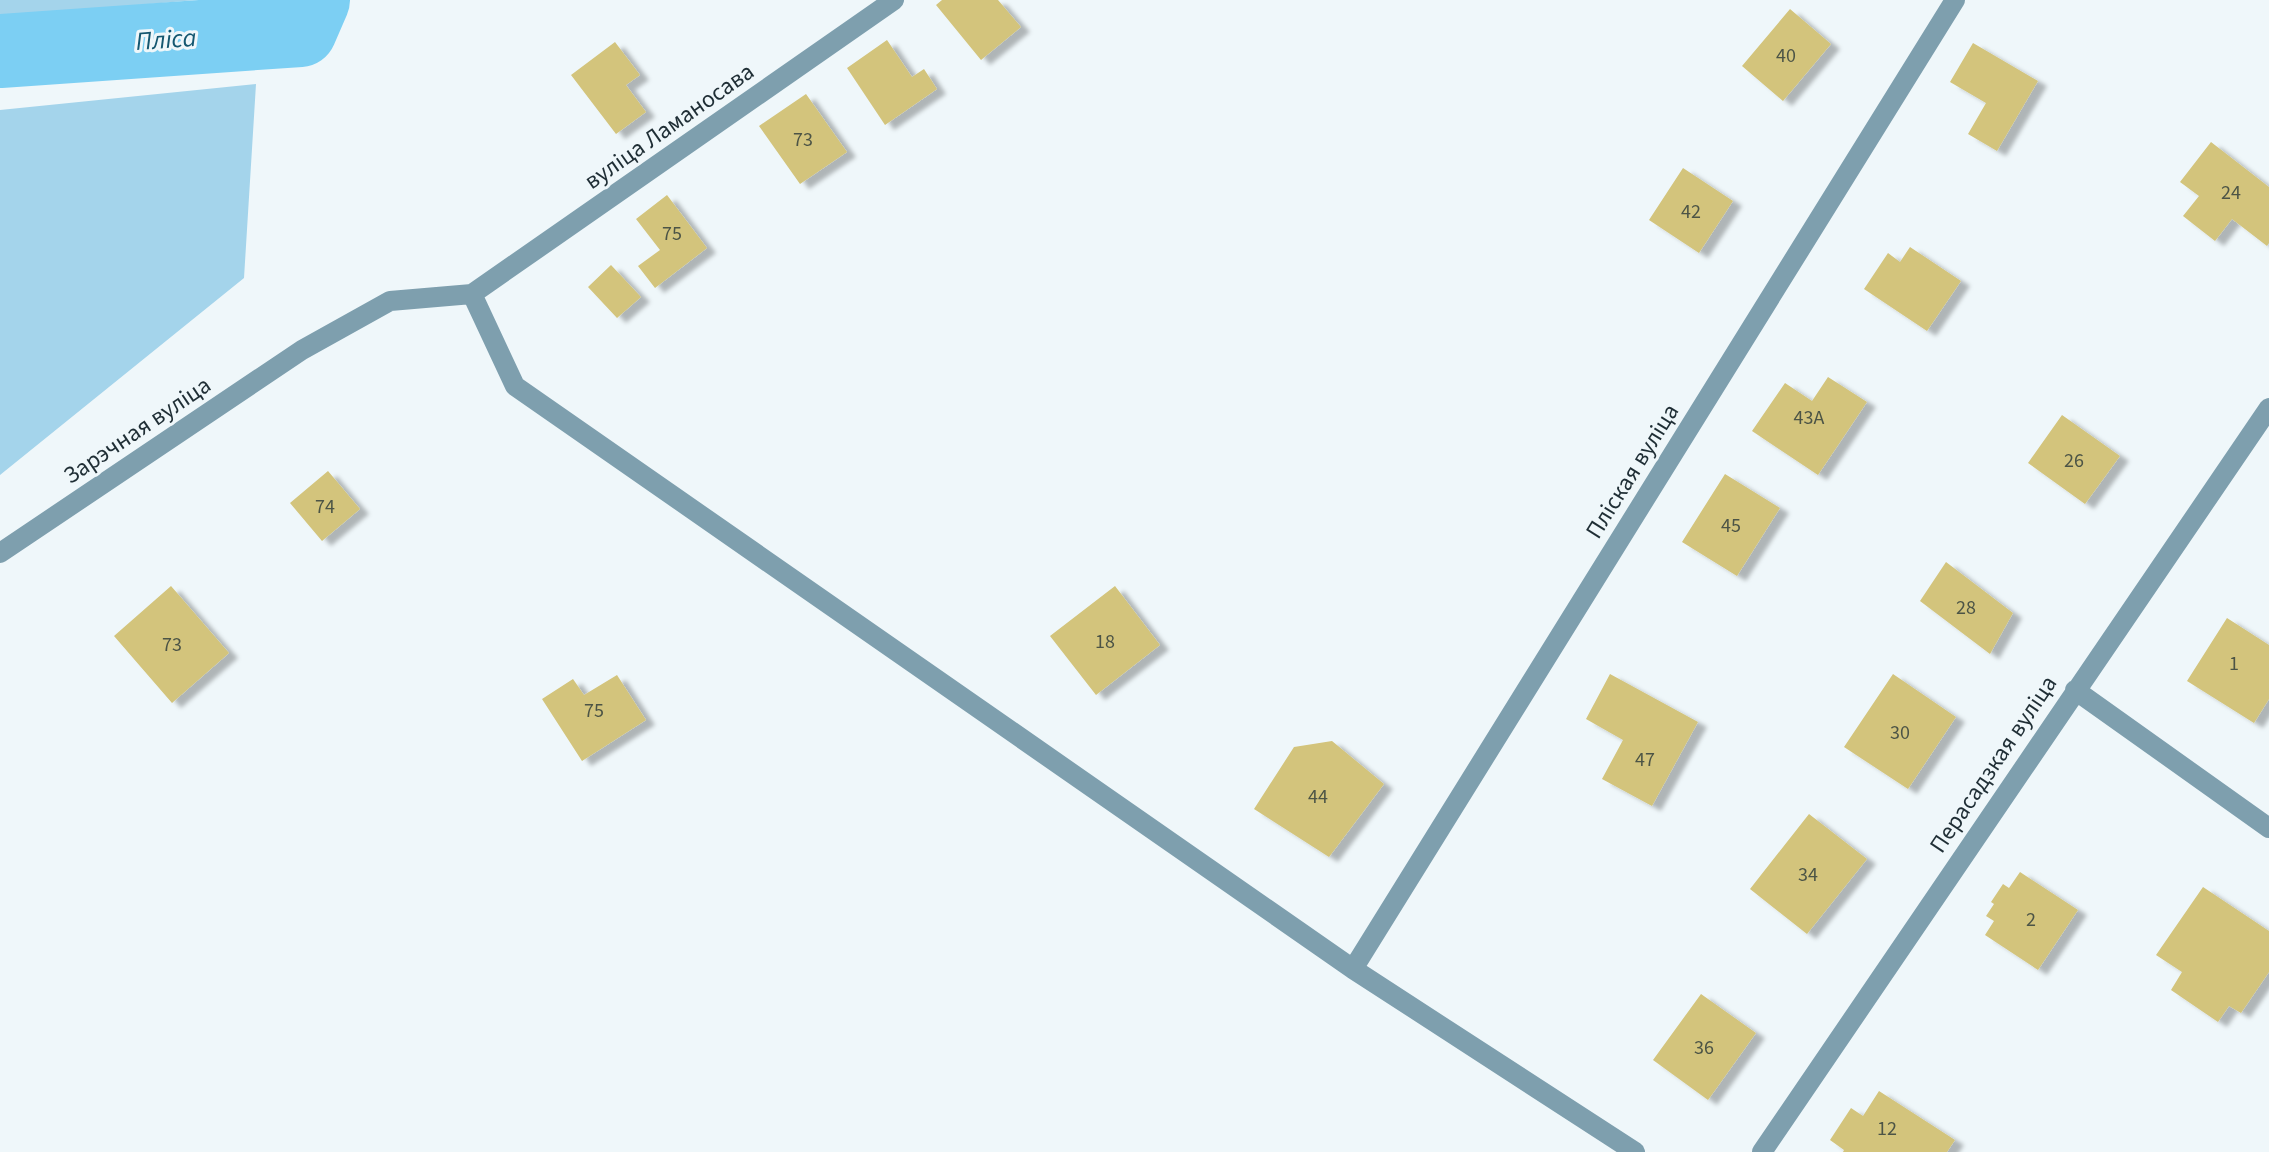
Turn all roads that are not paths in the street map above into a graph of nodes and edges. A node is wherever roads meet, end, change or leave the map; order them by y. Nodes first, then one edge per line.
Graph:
1 (894, 0) edge
2 (1955, 0) edge
3 (472, 294) junction
4 (2269, 408) edge
5 (0, 553) edge
6 (2075, 690) junction
7 (2269, 828) edge
8 (1353, 969) junction
9 (1635, 1152) edge
10 (1762, 1152) edge

1 - 3 street, вуліца Ламаносава
2 - 8 street, Пліская вуліца
3 - 5 street, Зарэчная вуліца
3 - 8 street
4 - 6 street, Перасадзкая вуліца
6 - 7 street
6 - 10 street, Перасадзкая вуліца
8 - 9 street

